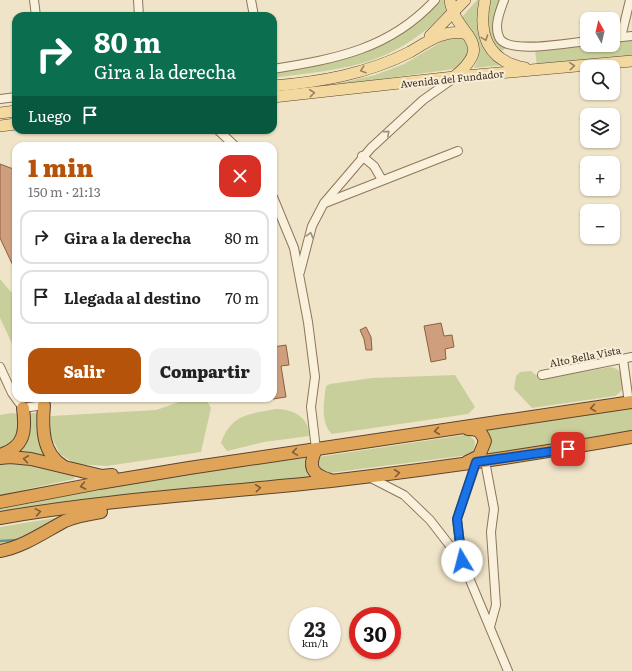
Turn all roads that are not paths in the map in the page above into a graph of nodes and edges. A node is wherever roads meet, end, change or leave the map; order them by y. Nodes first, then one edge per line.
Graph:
1 (34, 0) edge
2 (138, 0) edge
3 (252, 0) edge
4 (435, 0) edge
5 (450, 0) edge
6 (464, 0) edge
7 (485, 0) edge
8 (504, 0) edge
9 (630, 0) edge
10 (36, 12) edge
11 (139, 12) edge
12 (254, 12) edge
13 (453, 14) junction
14 (620, 29) edge
15 (467, 34) junction
16 (632, 36) edge
17 (620, 38) edge
18 (580, 42) edge
19 (400, 57) junction
20 (632, 61) edge
21 (277, 68) edge
22 (533, 70) junction
23 (454, 77) junction
24 (277, 86) edge
25 (277, 97) edge
26 (12, 98) edge
27 (0, 99) edge
28 (12, 112) edge
29 (0, 113) edge
30 (12, 124) edge
31 (0, 126) edge
32 (222, 134) edge
33 (231, 142) edge
34 (458, 151) dead end
35 (362, 156) junction
36 (382, 180) junction
37 (324, 203) junction
38 (277, 207) edge
39 (300, 272) junction
40 (632, 357) edge
41 (623, 359) junction
42 (0, 367) edge
43 (542, 375) dead end
44 (12, 393) edge
45 (19, 402) edge
46 (631, 402) edge
47 (44, 405) joint
48 (23, 408) junction
49 (454, 429) junction
50 (632, 437) edge
51 (316, 449) junction
52 (0, 457) edge
53 (481, 462) junction
54 (450, 466) junction
55 (188, 468) junction
56 (68, 469) junction
57 (368, 476) junction
58 (331, 481) junction
59 (220, 493) junction
60 (0, 502) edge
61 (0, 518) edge
62 (0, 551) edge
63 (462, 561) junction
64 (490, 627) junction
65 (508, 671) edge

1 - 10 street
2 - 11 street
3 - 12 street
4 - 21 street
5 - 13 main road
6 - 13 main road
7 -> 22 main road
8 - 18 street
9 - 14 street
13 - 15 main road
13 - 19 main road
15 - 19 main road
15 - 23 main road
16 - 17 street
19 -> 24 main road
22 -> 20 main road, Avenida del Fundador
22 - 23 main road, Avenida del Fundador
25 -> 23 main road, Avenida del Fundador
35 -> 23 street
26 - 27 street
28 - 29 main road
30 - 31 main road
32 - 33 street
34 - 36 street
35 - 36 street
35 - 37 street
36 - 37 street
39 -> 37 street
38 - 39 street
39 - 51 street
40 - 41 street, Alto Bella Vista
41 - 43 street, Alto Bella Vista
41 - 46 street
42 - 44 street
45 - 48 street
46 -> 49 highway
47 - 48 street
47 - 56 highway
48 - 52 highway
49 -> 51 highway
49 - 54 highway
50 - 53 highway
51 -> 55 highway
51 - 58 highway
56 -> 52 highway
53 - 54 highway
53 - 63 street
53 - 64 street
57 -> 54 highway
55 - 56 highway
55 -> 60 highway
57 - 58 highway
57 - 63 street
59 -> 58 highway
61 -> 59 highway
59 - 62 highway
63 - 64 street
64 - 65 street

